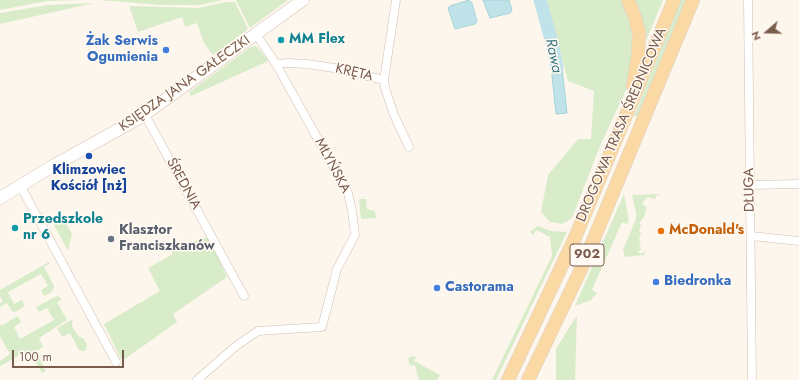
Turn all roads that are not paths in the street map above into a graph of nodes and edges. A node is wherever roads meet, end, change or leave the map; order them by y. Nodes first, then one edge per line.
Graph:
1 (304, 0) edge
2 (396, 0) edge
3 (628, 0) edge
4 (674, 0) edge
5 (693, 0) edge
6 (748, 0) edge
7 (256, 34) junction
8 (276, 64) junction
9 (384, 80) junction
10 (629, 109) junction
11 (145, 115) junction
12 (409, 147) dead end
13 (799, 184) edge
14 (20, 185) junction
15 (750, 185) junction
16 (0, 198) edge
17 (751, 236) junction
18 (799, 241) edge
19 (244, 296) dead end
20 (116, 362) dead end
21 (197, 380) edge
22 (508, 380) edge
23 (528, 380) edge
24 (752, 380) edge

1 - 7 main road, KSIĘDZA JANA GAŁECZKI
2 - 9 street
3 - 10 main road
4 - 10 main road, DROGOWA TRASA ŚREDNICOWA / 902
5 - 23 main road, DROGOWA TRASA ŚREDNICOWA / 902
6 - 15 street, DŁUGA
7 - 8 street, MŁYŃSKA
7 - 11 main road, KSIĘDZA JANA GAŁECZKI
8 - 9 street, KRĘTA
8 - 21 street, MŁYŃSKA
9 - 12 street, KRĘTA
10 - 22 main road, DROGOWA TRASA ŚREDNICOWA / 902
11 - 14 main road, KSIĘDZA JANA GAŁECZKI
11 - 19 street, ŚREDNIA
13 - 15 street
14 - 16 main road, KSIĘDZA JANA GAŁECZKI
14 - 20 street
15 - 17 street, DŁUGA
17 - 18 street
17 - 24 street, DŁUGA

